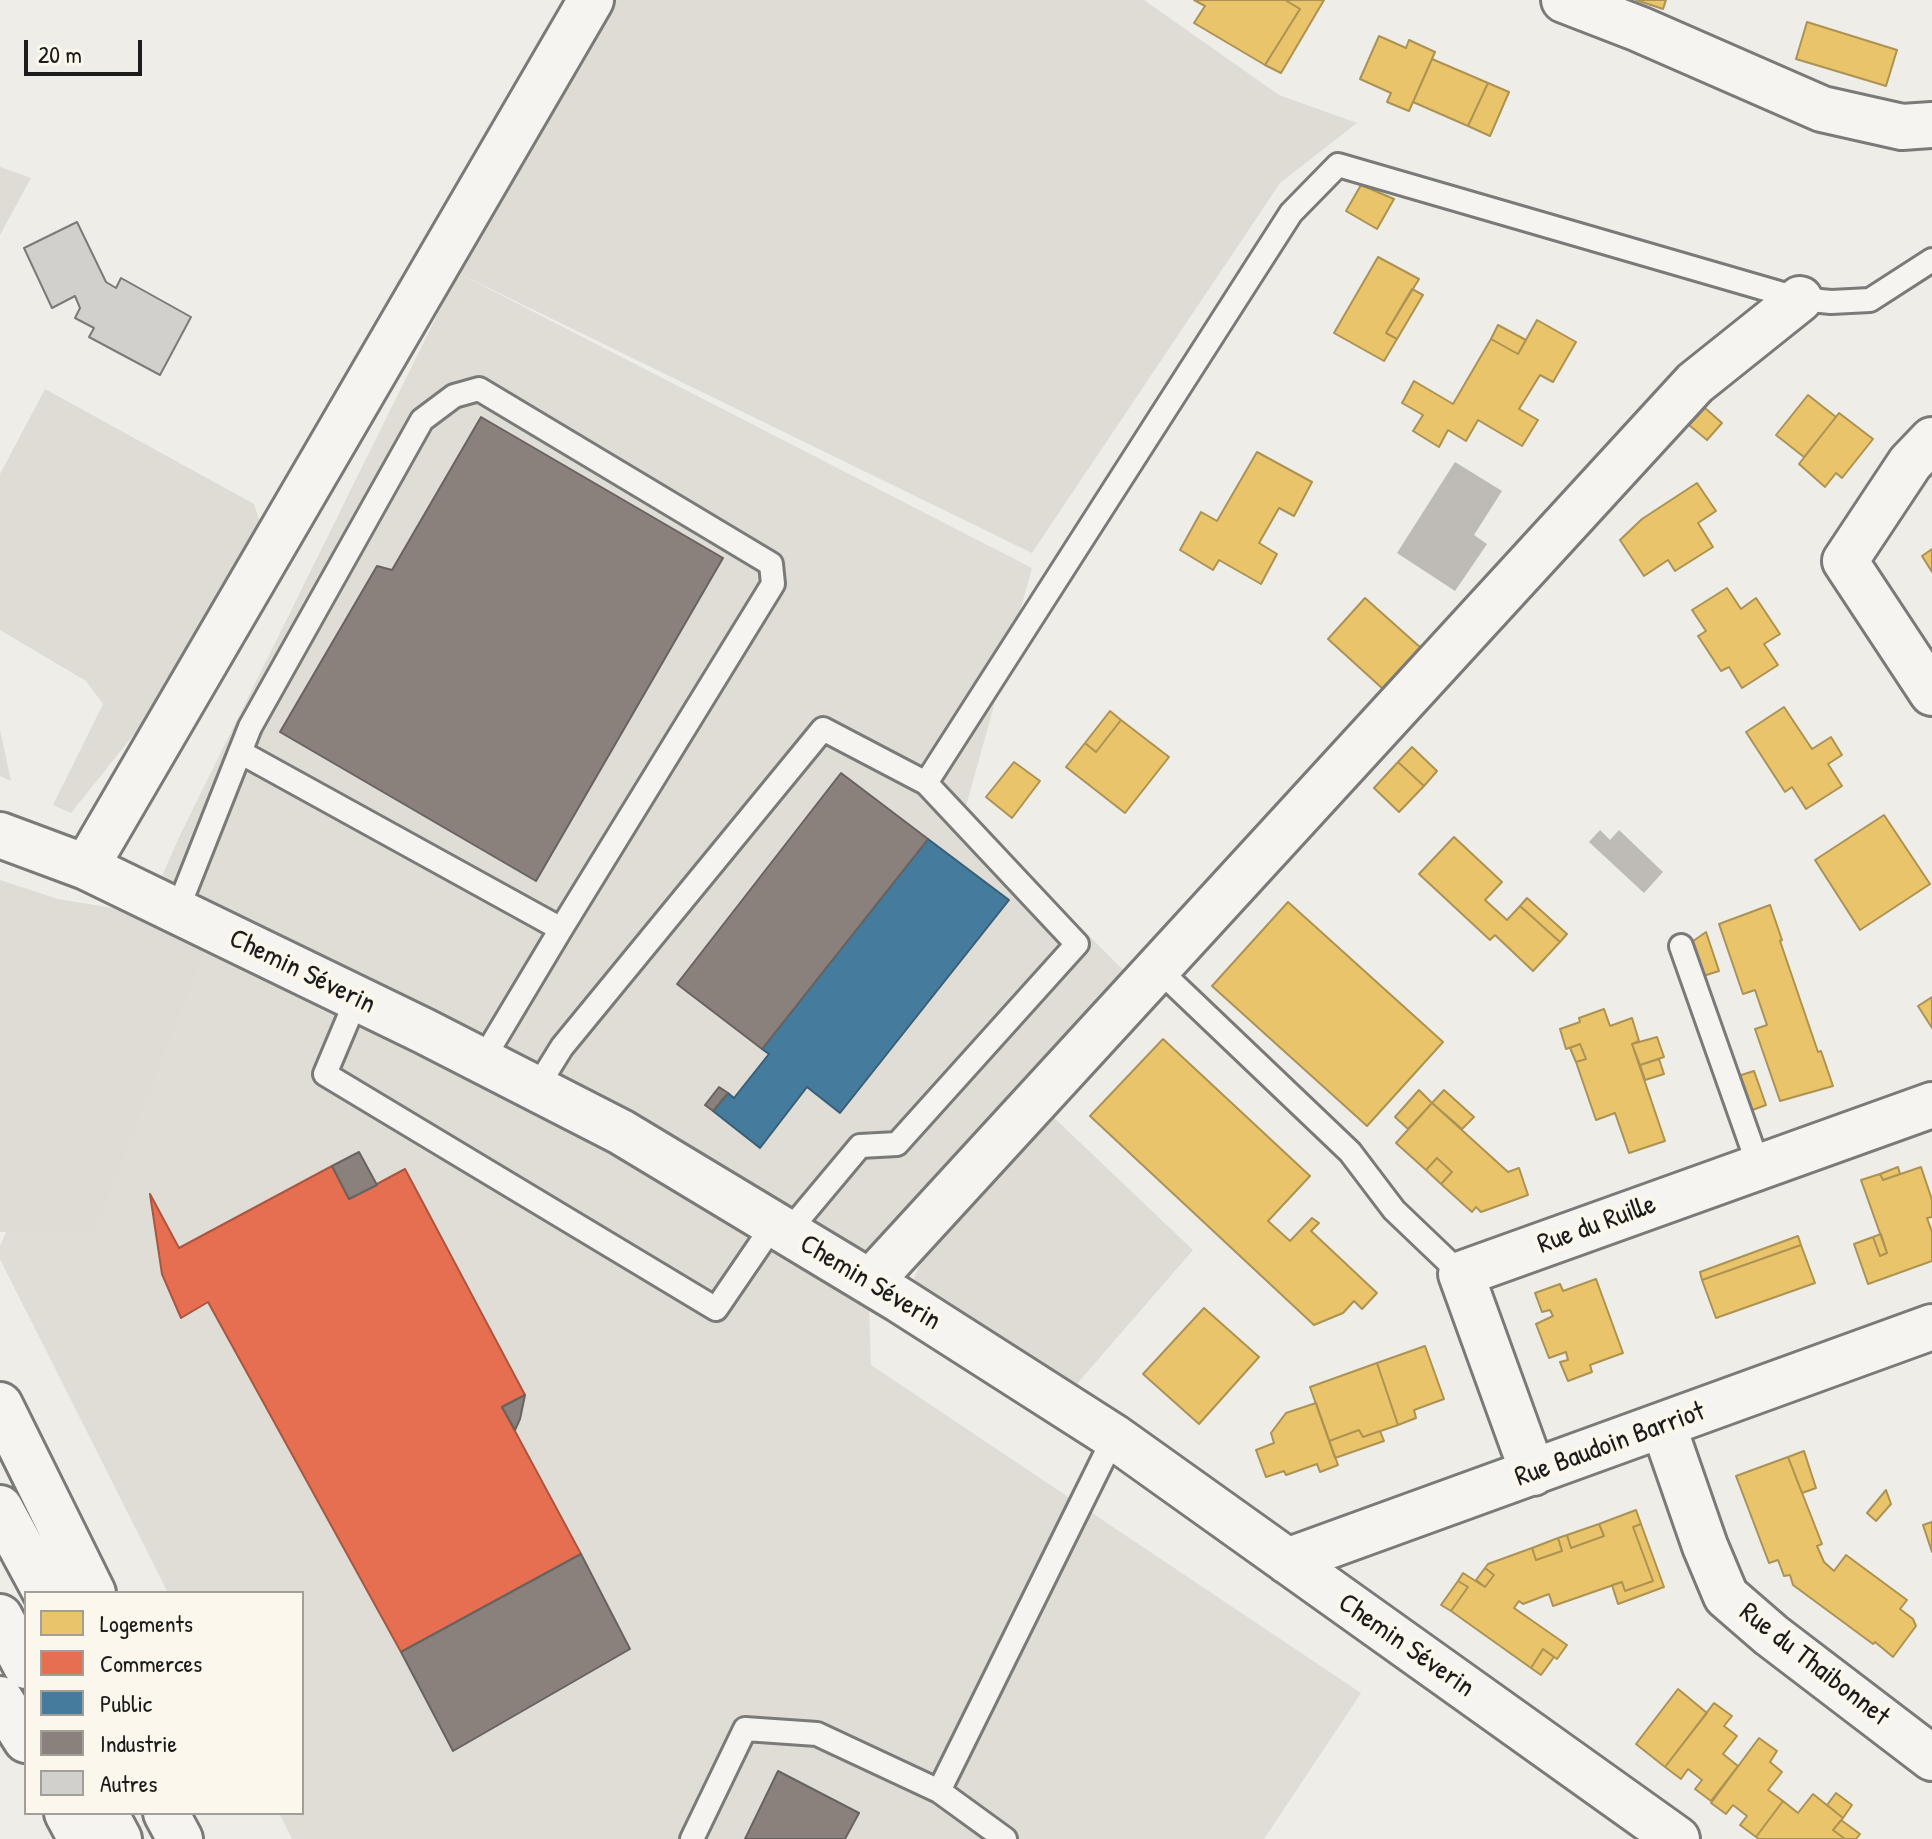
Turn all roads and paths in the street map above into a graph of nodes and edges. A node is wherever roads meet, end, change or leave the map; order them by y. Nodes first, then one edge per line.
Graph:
1 (591, 0) edge
2 (1564, 0) edge
3 (1932, 125) edge
4 (1932, 260) edge
5 (1800, 299) junction
6 (1932, 440) edge
7 (1932, 693) edge
8 (240, 752) junction
9 (926, 783) junction
10 (0, 835) edge
11 (86, 867) junction
12 (177, 911) junction
13 (561, 929) junction
14 (1681, 946) dead end
15 (1157, 968) junction
16 (357, 998) junction
17 (482, 1061) junction
18 (536, 1089) junction
19 (1932, 1105) edge
20 (1759, 1167) junction
21 (781, 1228) junction
22 (1461, 1274) junction
23 (870, 1282) junction
24 (1932, 1327) edge
25 (0, 1405) edge
26 (1663, 1425) junction
27 (1114, 1437) junction
28 (1533, 1473) junction
29 (0, 1508) edge
30 (1287, 1561) junction
31 (45, 1591) edge
32 (92, 1591) edge
33 (0, 1617) edge
34 (24, 1662) edge
35 (0, 1699) edge
36 (24, 1737) edge
37 (1932, 1758) edge
38 (939, 1791) junction
39 (68, 1815) edge
40 (106, 1815) edge
41 (167, 1815) edge
42 (202, 1815) edge
43 (81, 1839) edge
44 (119, 1839) edge
45 (180, 1839) edge
46 (212, 1839) edge
47 (692, 1839) edge
48 (1005, 1839) edge
49 (1677, 1839) edge

1 - 11 main road
2 - 3 main road
4 - 5 lane
5 - 9 lane
5 - 15 main road
6 - 7 main road
8 - 12 lane
8 - 13 lane
8 - 13 lane
9 - 18 lane
9 - 21 lane
10 - 11 main road, Chemin Séverin
11 - 12 main road, Chemin Séverin
12 - 16 main road, Chemin Séverin
13 - 17 lane
14 - 20 lane
15 - 22 lane
15 - 23 main road
16 - 17 main road, Chemin Séverin
16 - 21 lane
17 - 18 main road, Chemin Séverin
18 - 21 main road, Chemin Séverin
19 - 20 main road, Rue du Ruille
20 - 22 main road, Rue du Ruille
21 - 23 main road, Chemin Séverin
22 - 28 main road
23 - 27 main road, Chemin Séverin
24 - 26 main road, Rue Baudoin Barriot
25 - 32 main road
26 - 28 main road, Rue Baudoin Barriot
26 - 37 main road, Rue du Thaibonnet
27 - 30 main road, Chemin Séverin
27 - 38 lane
28 - 30 main road, Rue Baudoin Barriot
29 - 31 main road
30 - 49 main road, Chemin Séverin
33 - 34 main road
35 - 36 main road
38 - 47 lane
38 - 48 lane
39 - 43 main road
40 - 44 main road
41 - 45 main road
42 - 46 main road

